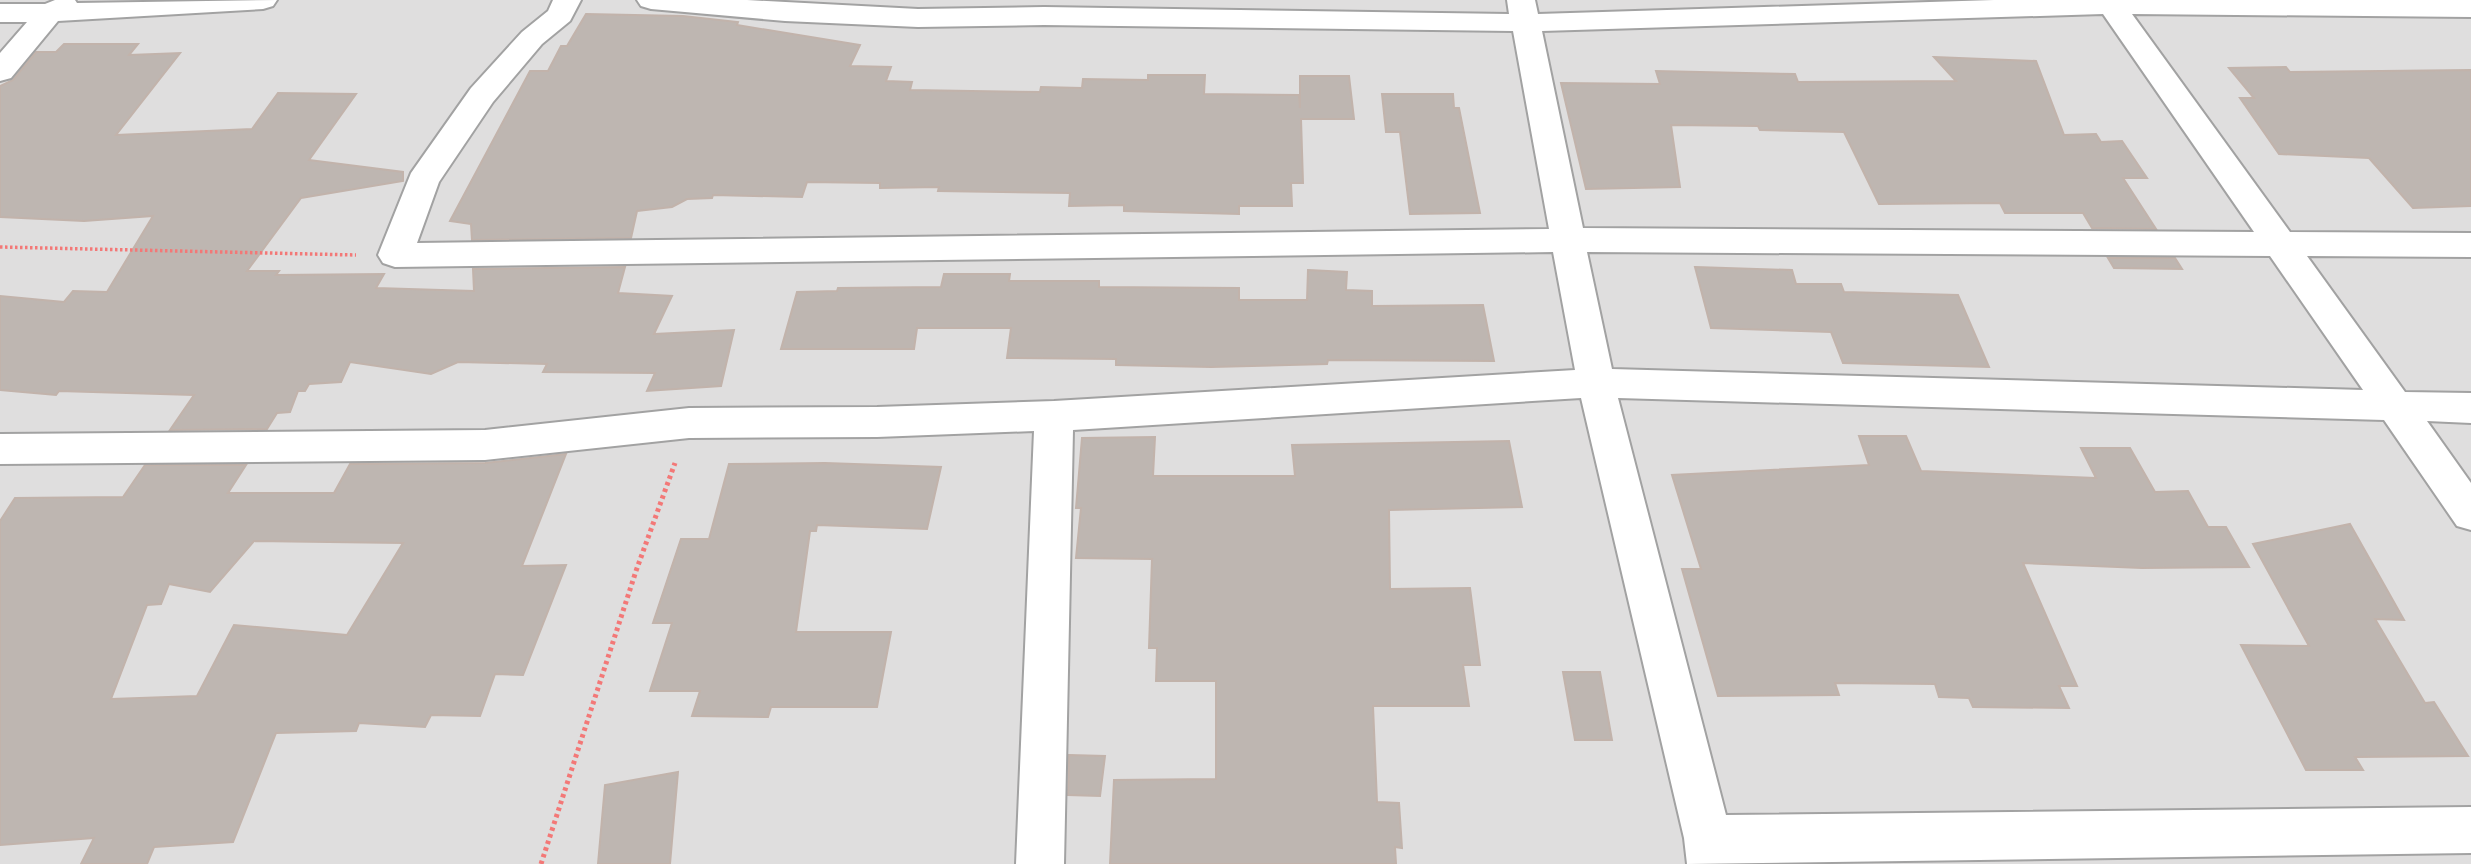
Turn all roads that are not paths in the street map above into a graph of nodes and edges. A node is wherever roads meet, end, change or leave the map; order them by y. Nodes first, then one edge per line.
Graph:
1 (77, 0) edge
2 (263, 0) edge
3 (567, 0) edge
4 (651, 0) edge
5 (2109, 2) edge
6 (2471, 8) edge
7 (1523, 11) edge
8 (0, 13) edge
9 (50, 13) junction
10 (0, 72) edge
11 (1569, 240) junction
12 (2280, 243) junction
13 (2471, 244) edge
14 (1596, 383) junction
15 (2396, 407) junction
16 (2471, 408) edge
17 (1054, 416) junction
18 (1, 451) edge
19 (2471, 514) edge
20 (2471, 830) edge
21 (1710, 851) edge
22 (1040, 864) edge

1 - 9 street
2 - 9 street
3 - 11 street
4 - 7 street
5 - 6 street
5 - 7 street
5 - 12 street
7 - 11 street
8 - 9 street
9 - 10 street
11 - 12 street
11 - 14 street
12 - 13 street
12 - 15 street
14 - 15 street
14 - 17 street
14 - 21 street
15 - 16 street
15 - 19 street
17 - 18 street
17 - 22 street
20 - 21 street

